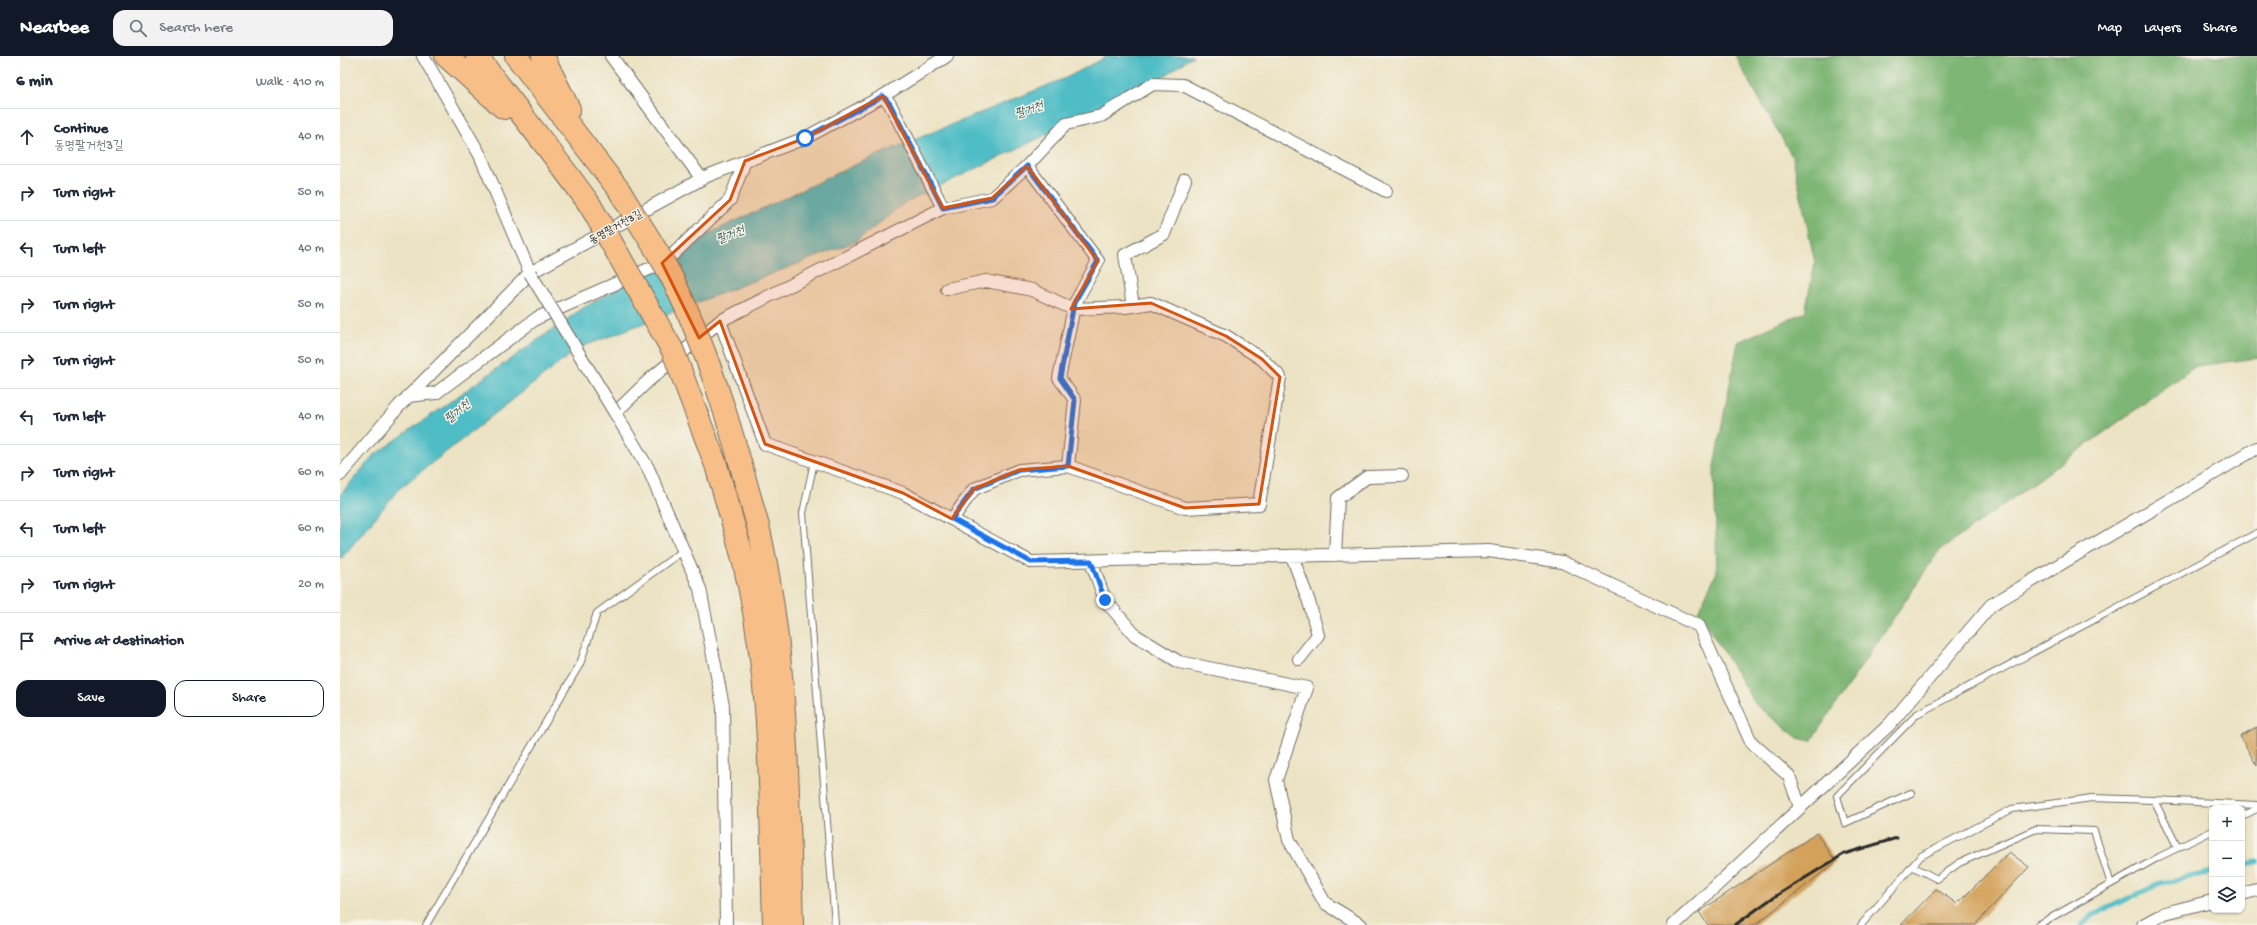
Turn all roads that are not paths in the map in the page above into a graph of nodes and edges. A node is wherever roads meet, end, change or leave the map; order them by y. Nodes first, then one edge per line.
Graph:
1 (423, 56) edge
2 (446, 56) edge
3 (477, 56) edge
4 (516, 56) edge
5 (543, 56) edge
6 (611, 56) edge
7 (947, 56) edge
8 (887, 100) junction
9 (588, 148) junction
10 (554, 154) junction
11 (745, 161) junction
12 (1027, 166) junction
13 (702, 179) junction
14 (1185, 180) dead end
15 (1386, 191) dead end
16 (943, 208) junction
17 (530, 273) junction
18 (947, 289) dead end
19 (1133, 306) junction
20 (1073, 309) junction
21 (720, 321) junction
22 (408, 396) junction
23 (615, 413) junction
24 (2257, 448) edge
25 (814, 462) junction
26 (1068, 466) junction
27 (340, 475) edge
28 (1402, 476) dead end
29 (952, 519) junction
30 (2257, 533) edge
31 (684, 550) junction
32 (1335, 555) junction
33 (1292, 556) junction
34 (1091, 561) junction
35 (1299, 659) dead end
36 (1911, 793) dead end
37 (2154, 800) junction
38 (2257, 804) edge
39 (1800, 807) junction
40 (2257, 809) edge
41 (2245, 815) edge
42 (2209, 832) edge
43 (2178, 848) junction
44 (1912, 866) junction
45 (2111, 884) junction
46 (2257, 890) edge
47 (2245, 893) edge
48 (2209, 902) edge
49 (426, 925) edge
50 (726, 925) edge
51 (774, 925) edge
52 (792, 925) edge
53 (835, 925) edge
54 (1361, 925) edge
55 (1674, 925) edge
56 (1861, 925) edge
57 (2038, 925) edge
58 (2143, 925) edge

1 - 17 street
2 - 10 highway
3 - 10 highway
4 - 9 highway
5 - 9 highway
6 - 13 street
7 - 8 street, 동명팔거천3길
8 - 11 street, 동명팔거천3길
8 - 16 street
9 - 52 highway, bridge
10 - 51 highway, bridge
11 - 13 street, 동명팔거천3길
11 - 22 street
12 - 15 street
12 - 16 street
12 - 20 street
13 - 17 street, 동명팔거천3길
14 - 19 street
16 - 21 street
17 - 22 street, 동명팔거천3길
17 - 23 street, bridge
18 - 20 street
19 - 20 street
19 - 26 street
20 - 26 street
21 - 23 street
21 - 25 street
22 - 27 street, 동명팔거천3길
23 - 31 street
24 - 39 street
25 - 29 street
25 - 53 lane
26 - 29 street
28 - 32 street
29 - 34 street
30 - 36 lane
31 - 49 lane
31 - 50 street
32 - 33 street
32 - 39 street
33 - 34 street
33 - 35 street
34 - 54 street
37 - 38 lane
37 - 43 lane
37 - 44 lane
39 - 55 street
40 - 41 lane
42 - 43 lane
43 - 45 lane
44 - 45 lane
44 - 56 lane
45 - 57 lane
46 - 47 street
48 - 58 street

